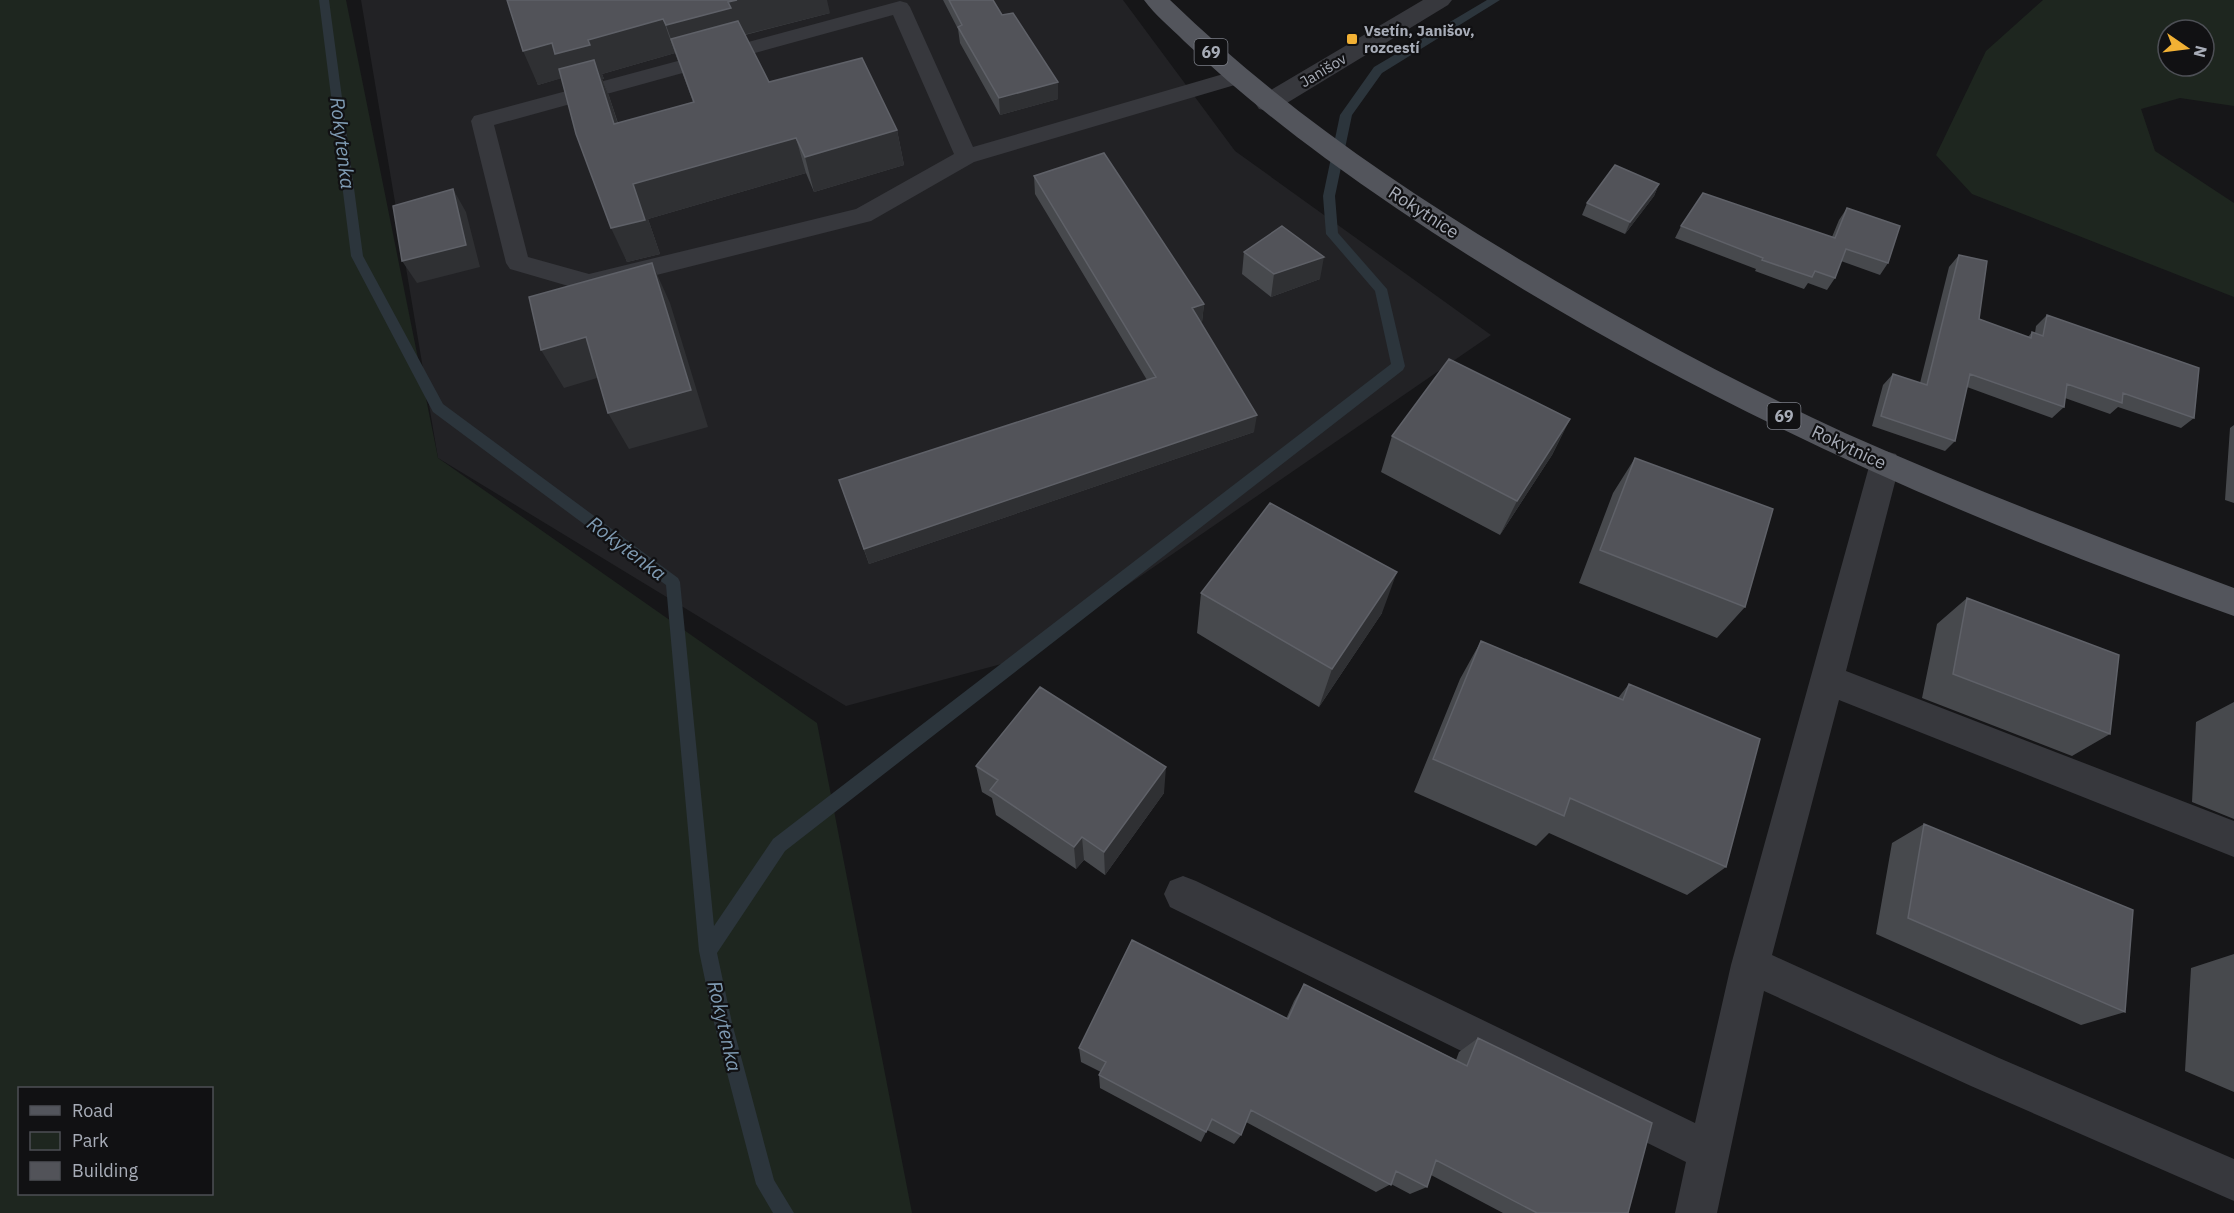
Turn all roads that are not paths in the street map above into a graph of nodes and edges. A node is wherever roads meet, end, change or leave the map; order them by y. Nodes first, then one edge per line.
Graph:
1 (1156, 0) edge
2 (1440, 0) edge
3 (898, 3) edge
4 (1238, 77) junction
5 (1268, 103) junction
6 (966, 157) junction
7 (1884, 463) junction
8 (2234, 602) edge
9 (1827, 680) junction
10 (2234, 839) edge
11 (1183, 894) dead end
12 (1750, 965) junction
13 (1709, 1151) junction
14 (2234, 1180) edge
15 (1696, 1213) edge

1 - 4 main road, 69
2 - 5 street, Janišov
3 - 6 lane
3 - 6 lane
4 - 5 main road, 69
4 - 6 lane
5 - 7 main road, Rokytnice / 69
7 - 8 main road, Rokytnice / 69
7 - 9 street
9 - 10 street
9 - 12 street
11 - 13 street
12 - 13 street
12 - 14 street
13 - 15 street

